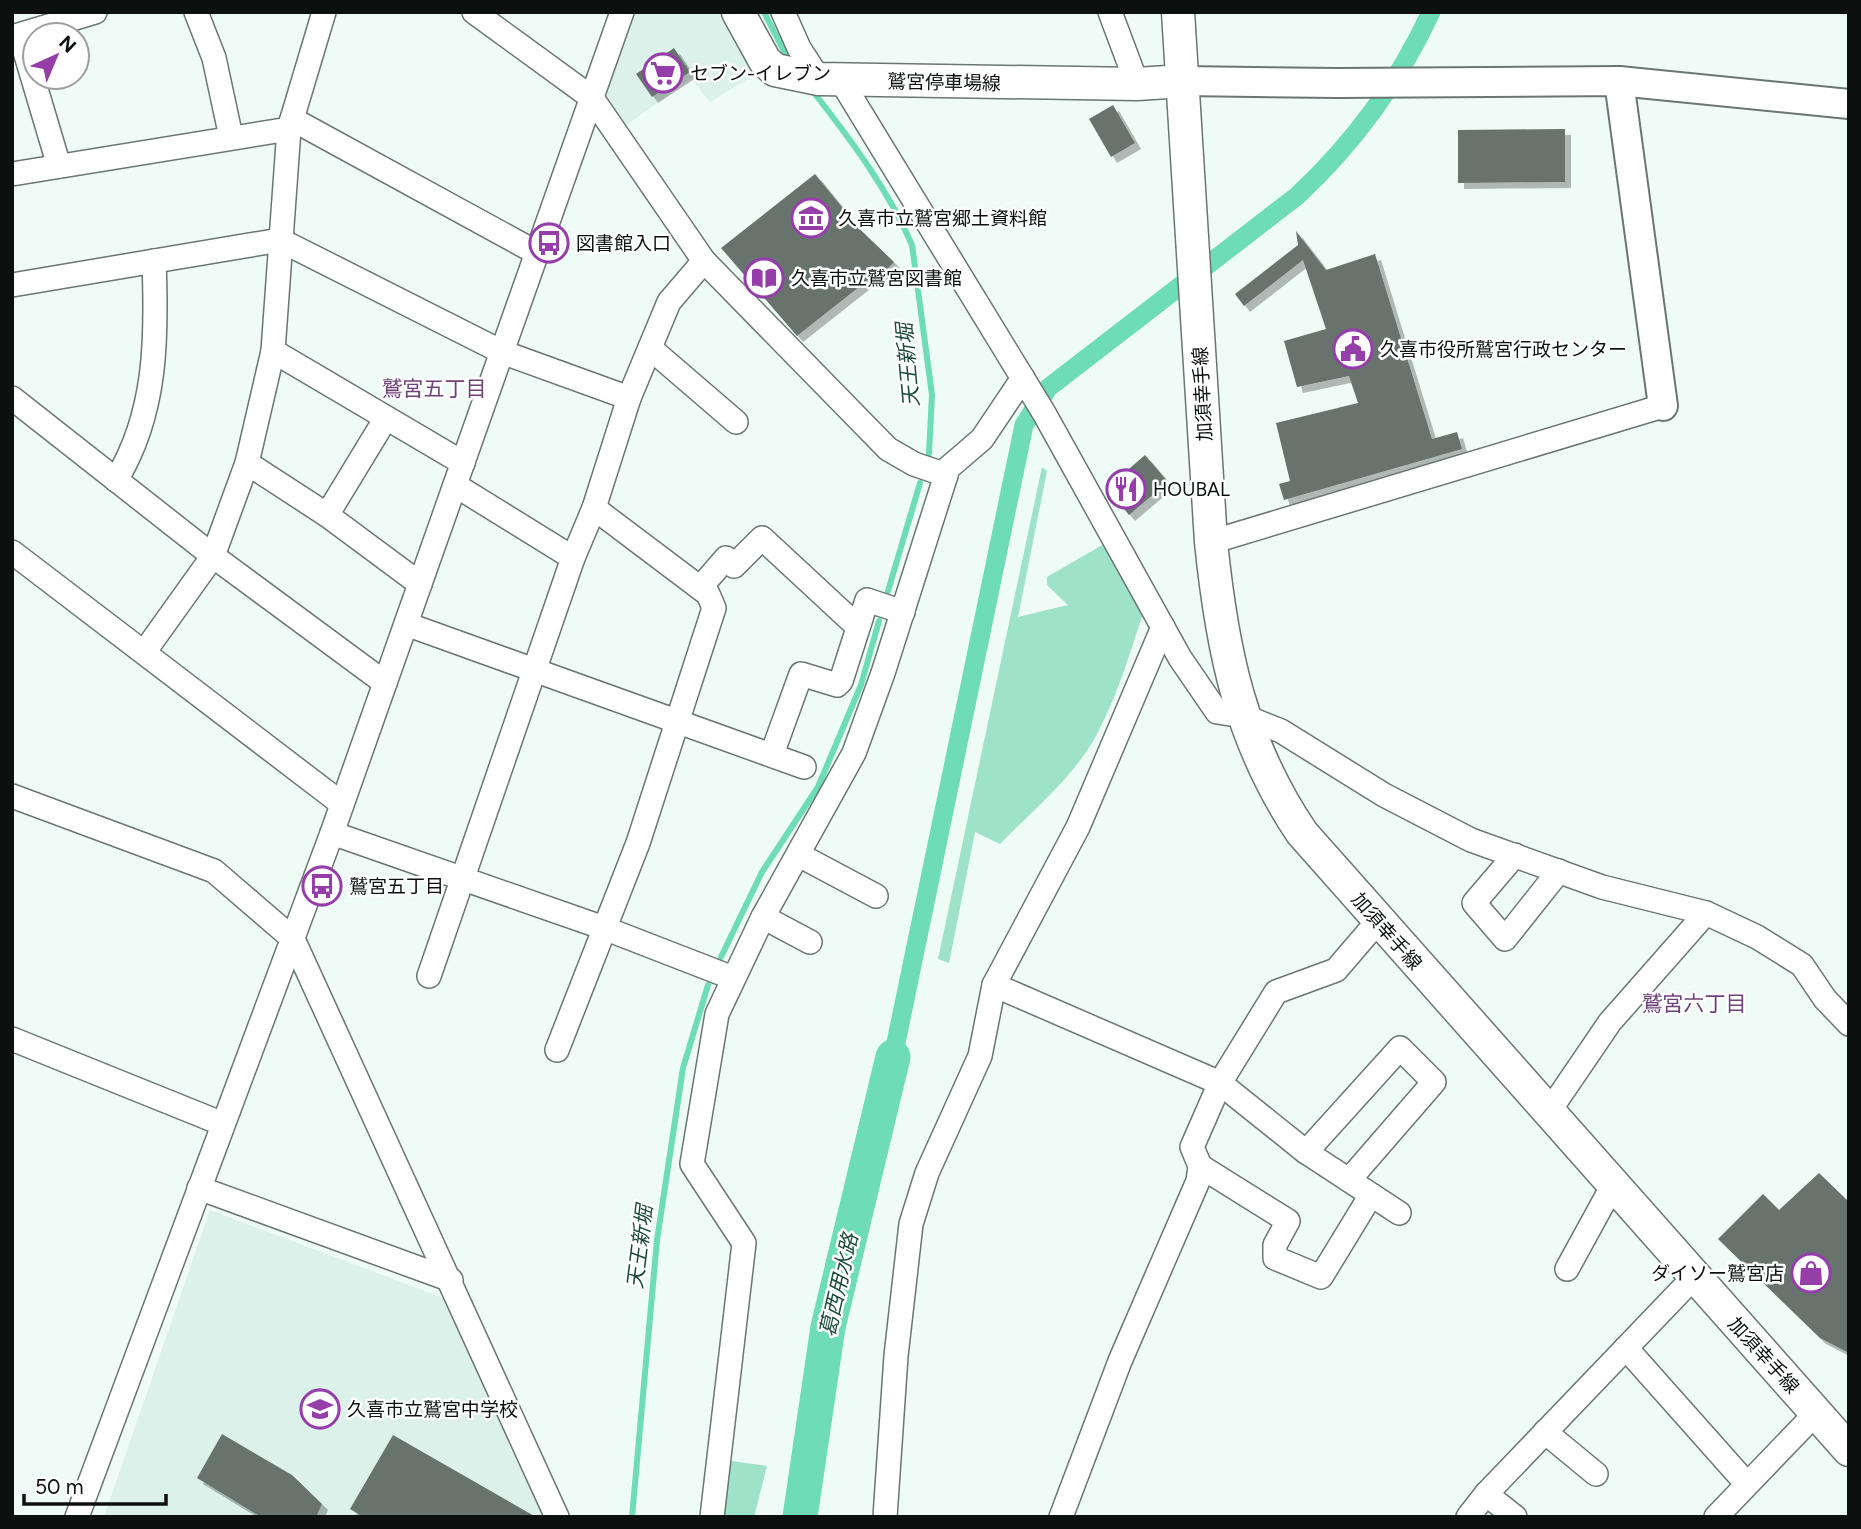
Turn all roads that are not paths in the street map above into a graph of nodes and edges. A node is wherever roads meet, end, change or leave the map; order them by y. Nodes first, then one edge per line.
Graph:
1 (95, 12) edge
2 (196, 12) edge
3 (324, 12) edge
4 (474, 12) edge
5 (622, 12) edge
6 (738, 12) edge
7 (783, 12) edge
8 (1110, 12) edge
9 (1178, 12) edge
10 (16, 36) edge
11 (830, 79) junction
12 (1184, 80) junction
13 (1619, 81) junction
14 (1137, 83) junction
15 (592, 98) junction
16 (1849, 104) edge
17 (290, 124) junction
18 (230, 137) junction
19 (59, 166) junction
20 (12, 174) edge
21 (280, 240) junction
22 (537, 253) junction
23 (154, 261) junction
24 (705, 261) junction
25 (12, 285) edge
26 (650, 348) junction
27 (273, 351) junction
28 (502, 352) junction
29 (1026, 384) junction
30 (12, 398) edge
31 (629, 398) junction
32 (1663, 405) joint
33 (386, 418) junction
34 (736, 422) dead end
35 (247, 463) junction
36 (463, 463) junction
37 (946, 475) junction
38 (116, 480) junction
39 (455, 485) junction
40 (594, 508) junction
41 (327, 515) junction
42 (1211, 542) junction
43 (12, 552) edge
44 (213, 556) junction
45 (573, 558) junction
46 (420, 584) junction
47 (700, 588) junction
48 (903, 612) junction
49 (406, 624) junction
50 (858, 627) junction
51 (1163, 627) junction
52 (145, 651) junction
53 (536, 670) junction
54 (385, 683) junction
55 (1243, 716) junction
56 (678, 719) junction
57 (772, 754) junction
58 (804, 767) dead end
59 (12, 796) edge
60 (342, 804) junction
61 (332, 833) junction
62 (799, 855) junction
63 (1515, 855) junction
64 (1559, 871) junction
65 (461, 879) junction
66 (876, 896) dead end
67 (1706, 913) junction
68 (762, 917) junction
69 (1378, 921) junction
70 (604, 928) junction
71 (293, 939) junction
72 (810, 942) dead end
73 (429, 976) dead end
74 (733, 978) junction
75 (994, 985) junction
76 (1849, 1024) edge
77 (12, 1039) edge
78 (557, 1050) dead end
79 (1220, 1083) junction
80 (1548, 1113) junction
81 (223, 1124) junction
82 (1306, 1152) junction
83 (1200, 1166) junction
84 (1349, 1180) junction
85 (1613, 1185) junction
86 (199, 1188) junction
87 (1371, 1195) junction
88 (1399, 1213) dead end
89 (1567, 1269) dead end
90 (1694, 1277) junction
91 (451, 1280) junction
92 (1626, 1348) junction
93 (1816, 1413) junction
94 (1545, 1432) junction
95 (1849, 1450) edge
96 (1596, 1474) dead end
97 (1746, 1483) junction
98 (1486, 1493) junction
99 (77, 1517) edge
100 (557, 1517) edge
101 (712, 1517) edge
102 (885, 1517) edge
103 (1061, 1517) edge
104 (1468, 1517) edge
105 (1515, 1517) edge
106 (1716, 1517) edge

1 - 10 street
2 - 18 street
3 - 17 street
4 - 15 street
5 - 15 street
6 - 11 main road, 鷲宮停車場線
7 - 11 street
8 - 14 street
9 - 12 main road, 加須幸手線
10 - 19 street
11 - 14 main road, 鷲宮停車場線
11 - 29 street
12 - 13 street
12 - 14 main road, 鷲宮停車場線
12 - 42 main road, 加須幸手線
13 - 16 street
13 - 32 street
15 - 22 street
15 - 24 street
17 - 18 street
17 - 21 street
17 - 22 street
18 - 19 street
19 - 20 street
21 - 23 street
21 - 27 street
21 - 28 street
22 - 28 street
23 - 25 street
23 - 38 street
24 - 26 street
24 - 37 street
26 - 31 street
26 - 34 street
27 - 33 street
27 - 35 street
28 - 31 street
28 - 36 street
29 - 37 street
29 - 51 street
30 - 38 street
31 - 40 street
32 - 42 street
33 - 36 street
33 - 41 street
35 - 41 street
35 - 44 street
36 - 39 street
37 - 48 street
38 - 44 street
39 - 45 street
39 - 46 street
40 - 45 street
40 - 47 street
41 - 46 street
42 - 55 main road, 加須幸手線
43 - 52 street
44 - 52 street
44 - 54 street
45 - 53 street
46 - 49 street
47 - 50 street
47 - 56 street
48 - 50 street
48 - 62 street
49 - 53 street
49 - 54 street
50 - 57 street
51 - 55 street
51 - 75 street
52 - 60 street
53 - 56 street
53 - 65 street
54 - 60 street
55 - 63 street
55 - 69 main road, 加須幸手線
56 - 57 street
56 - 70 street
57 - 58 street
59 - 71 street
60 - 61 street
61 - 65 street
61 - 71 street
62 - 66 street
62 - 68 street
63 - 64 street
63 - 64 street
64 - 67 street
65 - 70 street
65 - 73 street
67 - 76 street
67 - 80 street
68 - 72 street
68 - 74 street
69 - 79 street
69 - 80 main road, 加須幸手線
70 - 74 street
70 - 78 street
71 - 81 street
71 - 91 street
74 - 101 street
75 - 79 street
75 - 102 street
77 - 81 street
79 - 82 street
79 - 83 street
80 - 85 main road, 加須幸手線
81 - 86 street
82 - 84 street
82 - 84 street
83 - 87 street
83 - 103 street
84 - 87 street
85 - 89 street
85 - 90 main road, 加須幸手線
86 - 91 street
86 - 99 street
87 - 88 street
90 - 92 street
90 - 93 main road, 加須幸手線
91 - 100 street
92 - 94 street
92 - 97 street
93 - 95 main road, 加須幸手線
93 - 97 street
94 - 96 street
94 - 98 street
97 - 106 street
98 - 104 street
98 - 105 street

